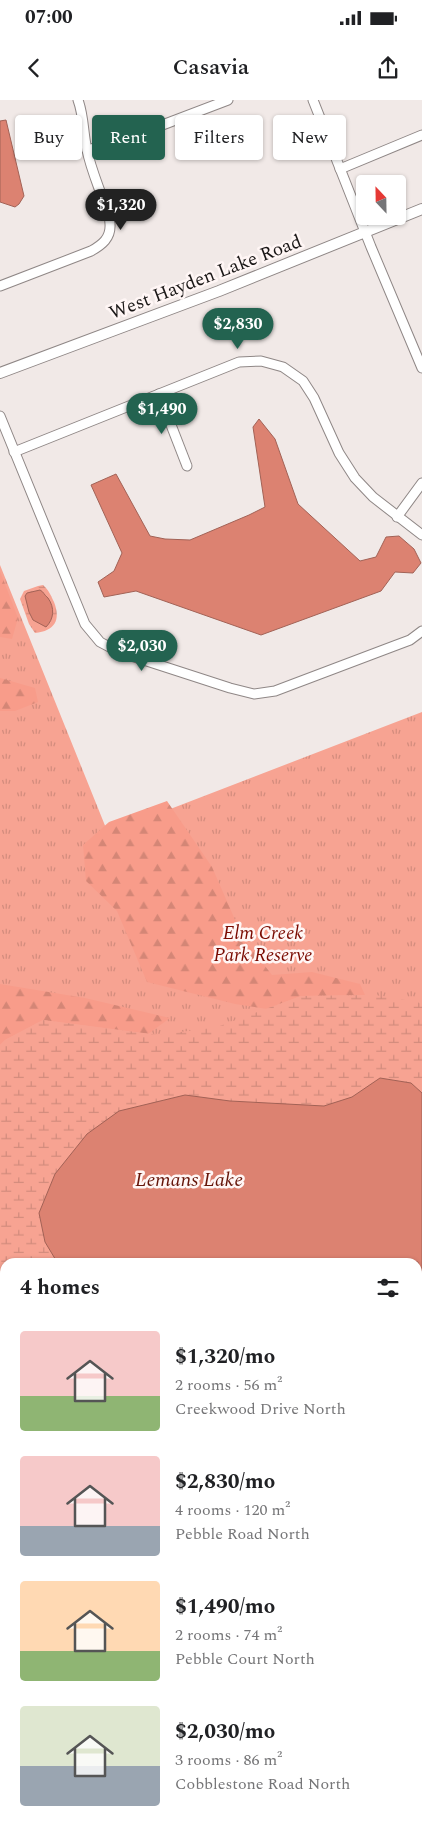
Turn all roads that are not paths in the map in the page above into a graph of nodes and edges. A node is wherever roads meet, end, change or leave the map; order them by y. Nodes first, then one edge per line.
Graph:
1 (78, 100) edge
2 (228, 100) edge
3 (313, 100) edge
4 (422, 134) edge
5 (87, 150) junction
6 (340, 169) junction
7 (422, 209) edge
8 (366, 233) junction
9 (0, 286) edge
10 (422, 368) edge
11 (0, 373) edge
12 (159, 394) junction
13 (0, 416) edge
14 (14, 452) junction
15 (188, 466) dead end
16 (422, 483) edge
17 (397, 517) junction
18 (422, 535) edge
19 (422, 631) edge

1 - 5 street
2 - 5 street
3 - 6 street
4 - 6 street
5 - 9 street
6 - 8 street
7 - 8 main road, West Hayden Lake Road
8 - 10 street
8 - 11 main road, West Hayden Lake Road
12 - 14 street
12 - 15 street
12 - 17 street
13 - 14 street
14 - 19 street
16 - 17 street
17 - 18 street

